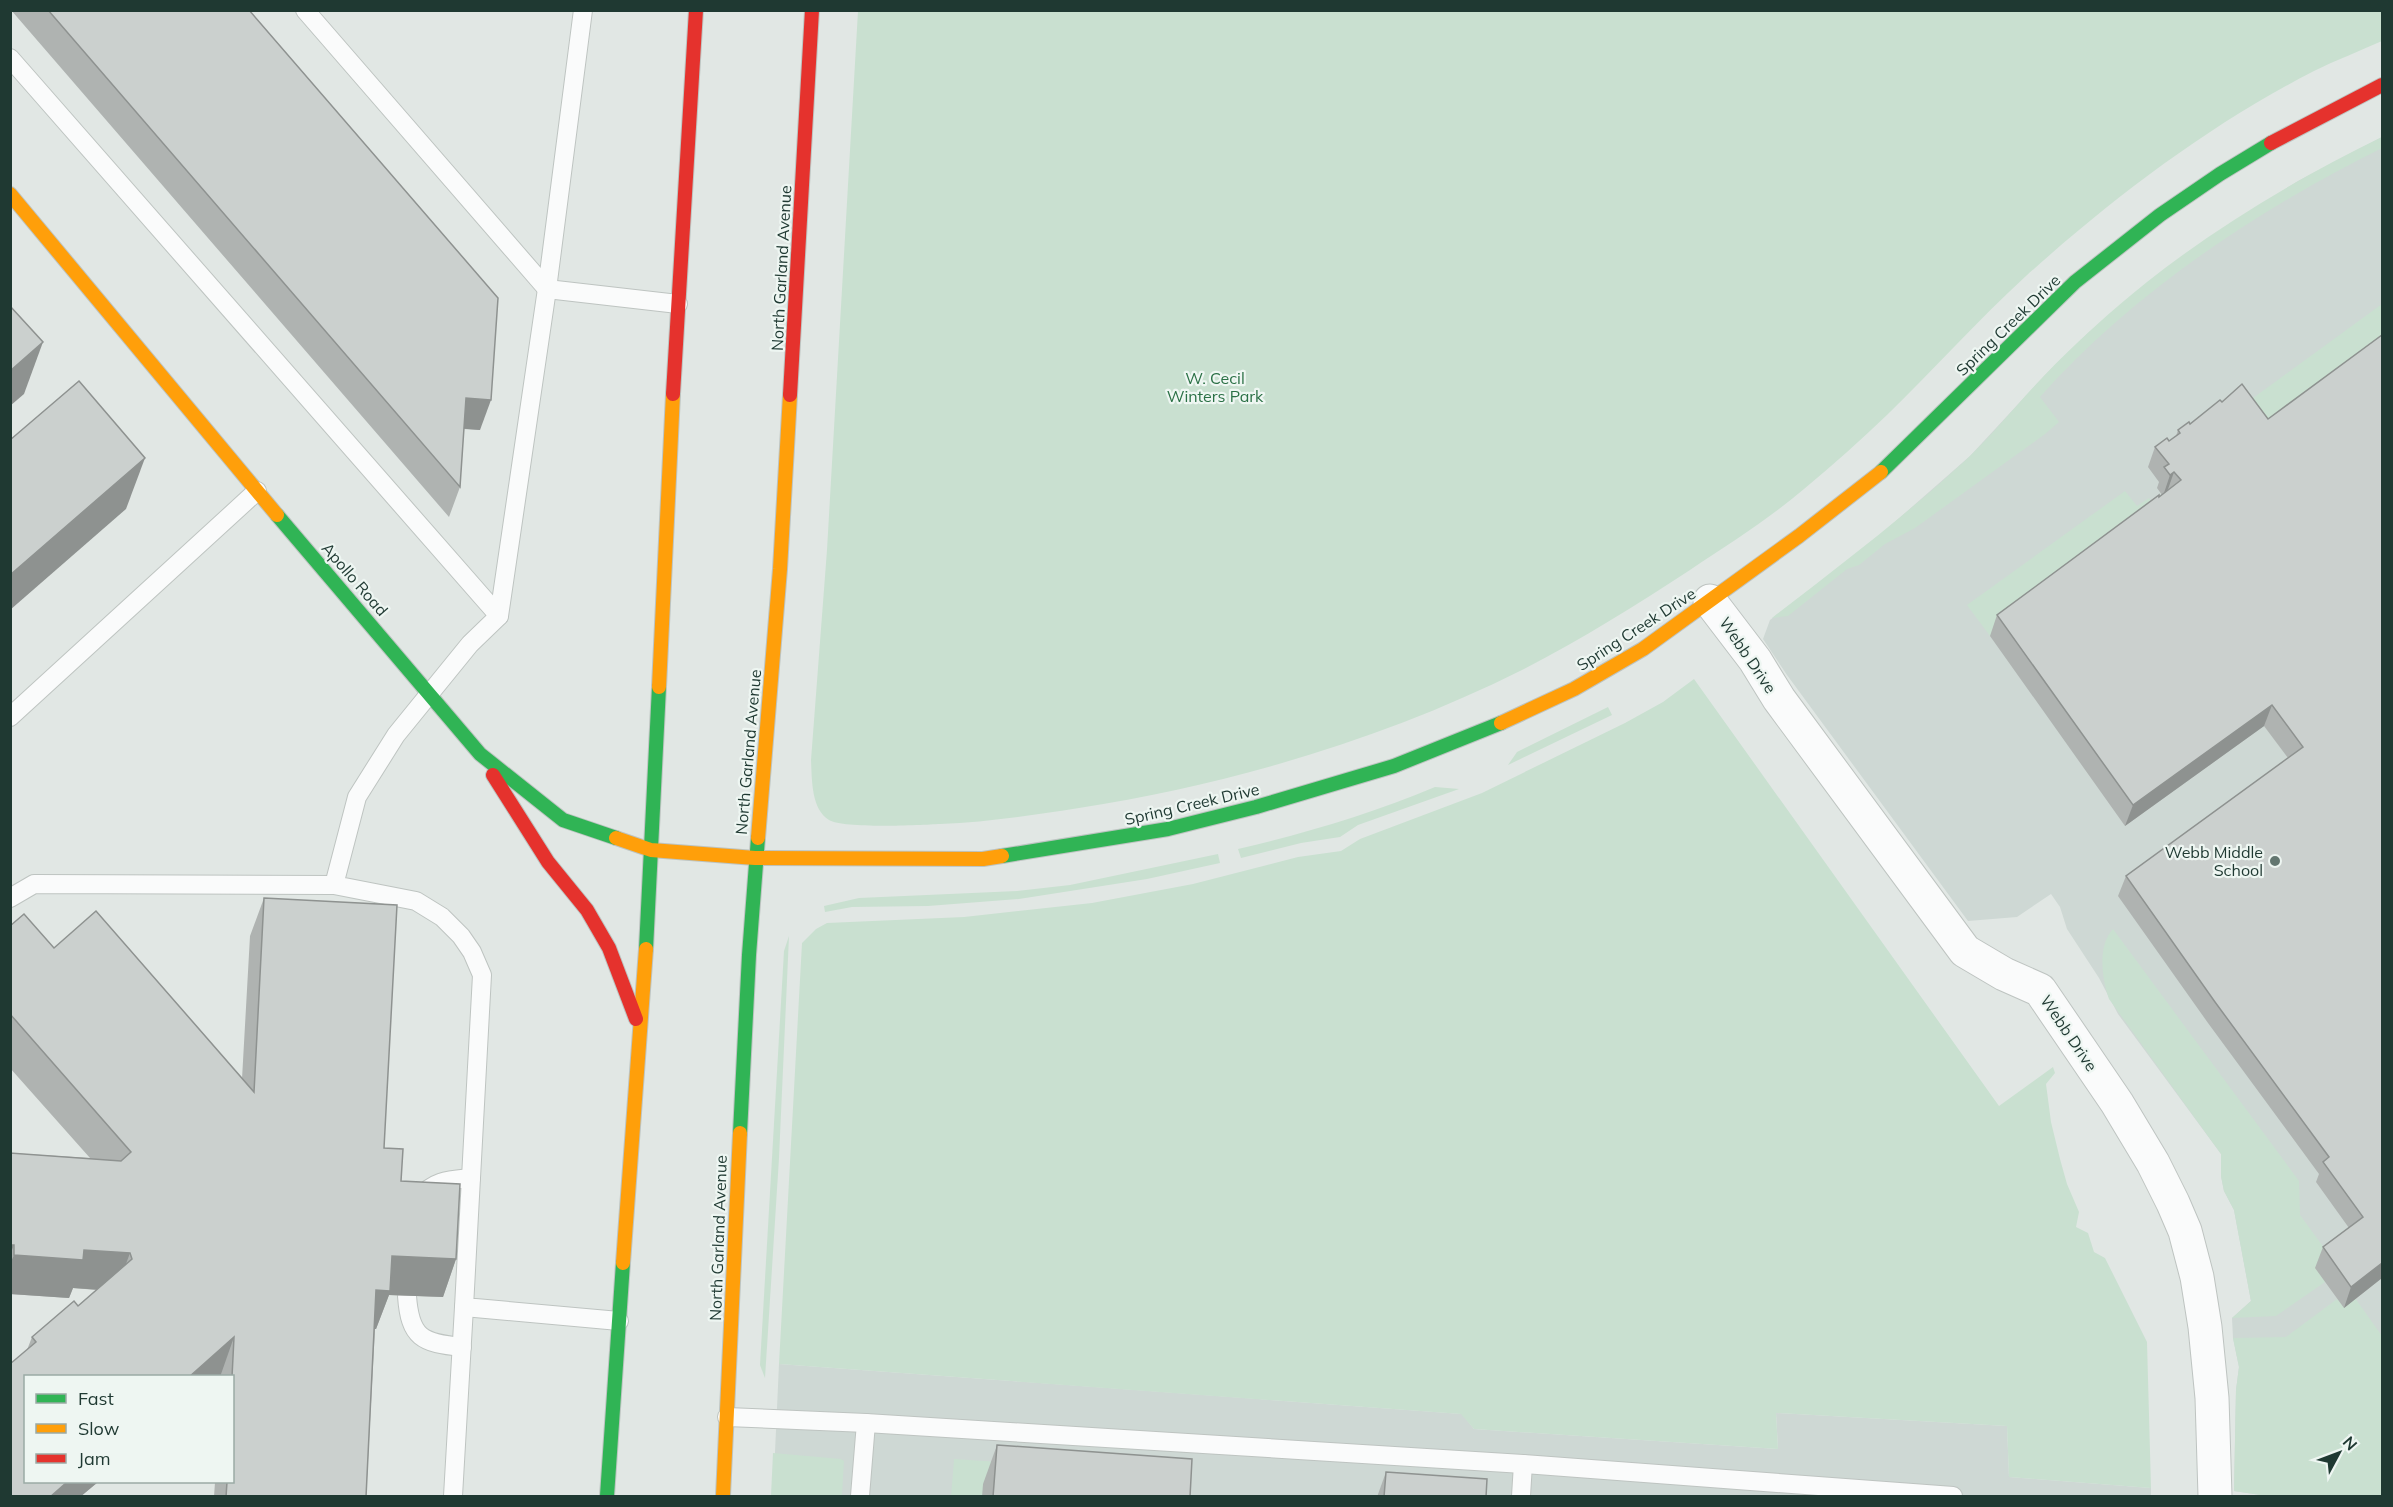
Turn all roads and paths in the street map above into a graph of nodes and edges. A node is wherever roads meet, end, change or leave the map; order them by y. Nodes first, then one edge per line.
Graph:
1 (304, 10) edge
2 (583, 10) edge
3 (696, 10) edge
4 (812, 10) edge
5 (10, 58) edge
6 (2382, 85) edge
7 (10, 194) edge
8 (548, 289) junction
9 (678, 304) junction
10 (257, 491) junction
11 (1710, 600) junction
12 (499, 616) junction
13 (430, 693) junction
14 (10, 717) edge
15 (480, 753) junction
16 (651, 850) junction
17 (755, 858) junction
18 (334, 885) junction
19 (10, 898) edge
20 (639, 1028) junction
21 (471, 1178) junction
22 (412, 1214) edge
23 (407, 1296) edge
24 (464, 1307) junction
25 (619, 1321) junction
26 (462, 1347) junction
27 (727, 1417) junction
28 (866, 1423) junction
29 (1523, 1464) junction
30 (453, 1497) edge
31 (607, 1497) edge
32 (723, 1497) edge
33 (860, 1497) edge
34 (1521, 1497) edge
35 (1953, 1497) edge
36 (2215, 1497) edge

1 - 8 lane
2 - 8 lane
3 - 9 main road
4 - 17 main road, North Garland Avenue
5 - 12 lane
6 - 11 main road, Spring Creek Drive
7 - 10 main road, Apollo Road
8 - 9 lane
8 - 12 lane
9 - 16 main road
10 - 13 main road, Apollo Road
10 - 14 lane
11 - 17 main road, Spring Creek Drive
11 - 36 street, Webb Drive
12 - 13 lane
13 - 15 main road, Apollo Road
13 - 18 lane
15 - 16 main road, Apollo Road
15 - 20 main road
16 - 17 main road, Apollo Road
16 - 20 main road
17 - 27 main road, North Garland Avenue
18 - 19 lane
18 - 21 lane
20 - 25 main road
21 - 22 lane
21 - 24 lane
23 - 26 lane
24 - 25 lane
24 - 26 lane
25 - 31 main road
26 - 30 lane
27 - 28 lane
27 - 32 main road, North Garland Avenue
28 - 29 lane
28 - 33 lane
29 - 34 lane
29 - 35 lane

